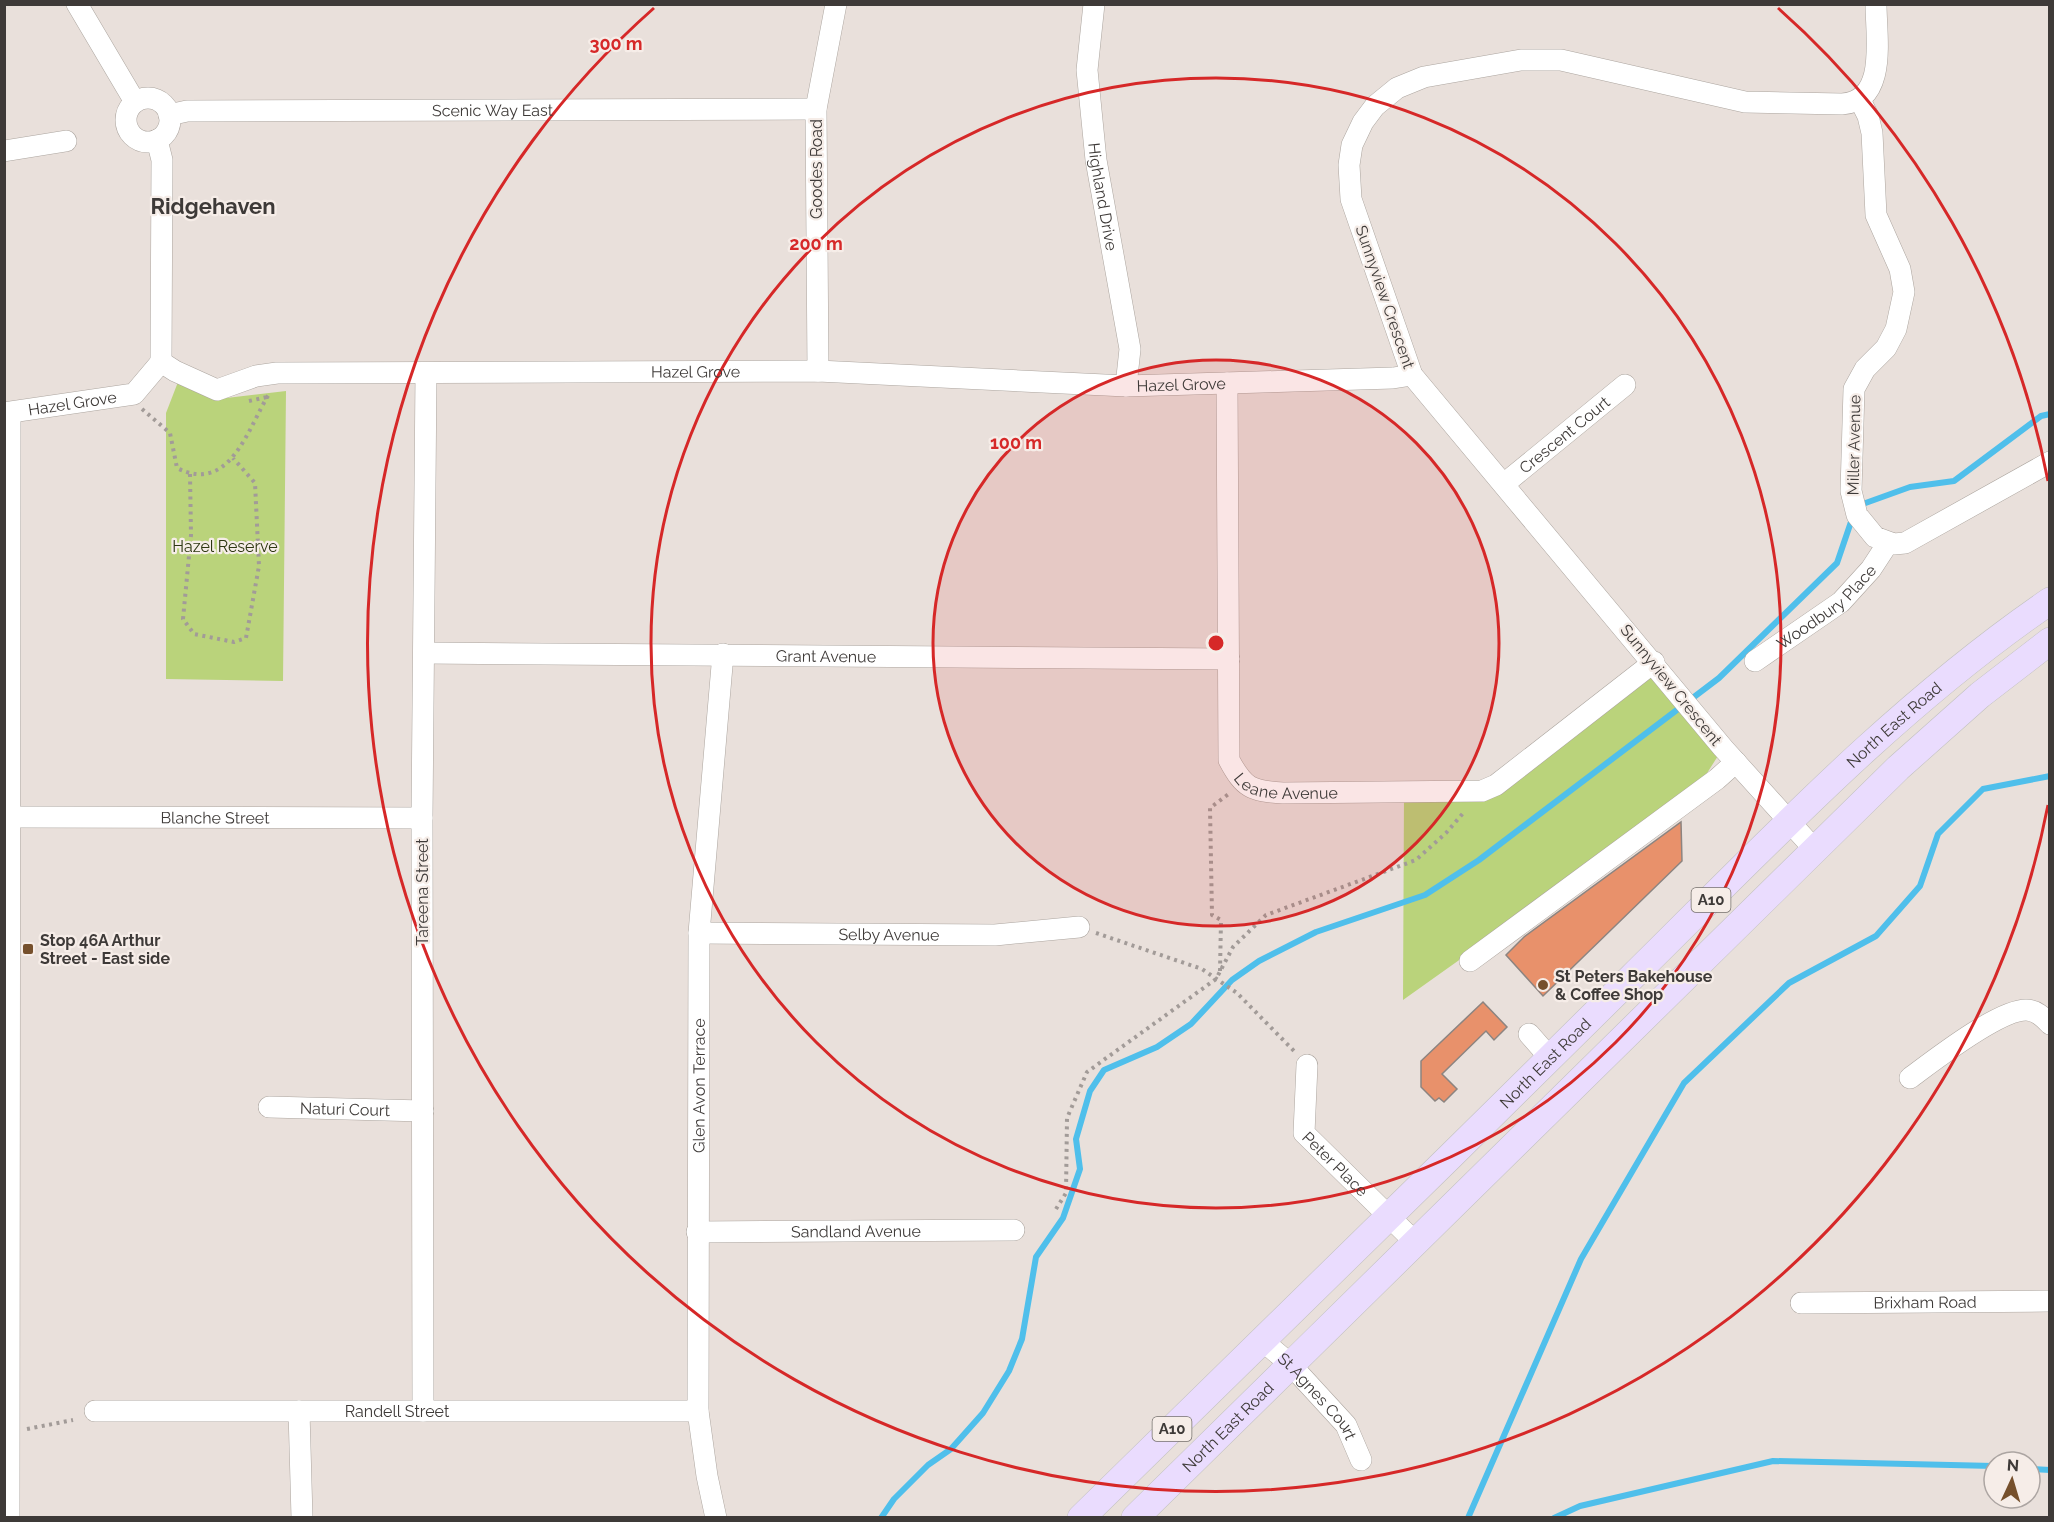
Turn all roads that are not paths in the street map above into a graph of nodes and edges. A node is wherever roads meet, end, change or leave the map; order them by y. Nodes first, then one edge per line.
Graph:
1 (77, 4) edge
2 (836, 4) edge
3 (1094, 4) edge
4 (1876, 4) edge
5 (1860, 100) junction
6 (135, 102) junction
7 (816, 109) junction
8 (169, 115) junction
9 (157, 140) junction
10 (66, 141) dead end
11 (4, 151) edge
12 (161, 362) junction
13 (818, 371) junction
14 (426, 374) junction
15 (1412, 375) junction
16 (1227, 383) junction
17 (1126, 386) junction
18 (1626, 386) dead end
19 (7, 413) edge
20 (2049, 462) edge
21 (1503, 484) junction
22 (1888, 543) junction
23 (2049, 601) edge
24 (2049, 641) edge
25 (424, 653) junction
26 (723, 654) junction
27 (1229, 659) junction
28 (1755, 661) dead end
29 (1654, 662) junction
30 (1736, 762) junction
31 (8, 818) junction
32 (422, 818) junction
33 (1790, 822) junction
34 (1815, 850) junction
35 (1078, 927) road end
36 (699, 933) junction
37 (1470, 961) dead end
38 (2049, 1024) edge
39 (1529, 1034) dead end
40 (1550, 1058) junction
41 (1307, 1065) road end
42 (1910, 1078) dead end
43 (269, 1107) dead end
44 (423, 1111) junction
45 (1388, 1217) junction
46 (1014, 1230) dead end
47 (698, 1232) junction
48 (1416, 1243) junction
49 (2049, 1301) edge
50 (1801, 1303) dead end
51 (1263, 1341) junction
52 (1290, 1364) junction
53 (95, 1411) dead end
54 (299, 1411) junction
55 (423, 1411) junction
56 (698, 1411) junction
57 (12, 1422) edge
58 (1361, 1460) dead end
59 (9, 1518) edge
60 (302, 1518) edge
61 (716, 1518) edge
62 (1082, 1518) edge
63 (1135, 1518) edge

1 - 6 street
2 - 7 street, Goodes Road
3 - 17 street, Highland Drive
4 - 5 street
5 - 15 street, Sunnyview Crescent
5 - 22 street, Miller Avenue
6 - 8 street
6 - 9 street
7 - 8 street, Scenic Way East
7 - 13 street, Goodes Road
8 - 9 street
9 - 12 street
10 - 11 street
12 - 14 street, Hazel Grove
12 - 19 street, Hazel Grove
13 - 14 street, Hazel Grove
13 - 17 street, Hazel Grove
14 - 25 street, Tareena Street
15 - 16 street, Hazel Grove
15 - 21 street, Sunnyview Crescent
16 - 17 street, Hazel Grove
16 - 27 street, Leane Avenue
18 - 21 street, Crescent Court
19 - 31 street
20 - 22 street
21 - 29 street, Sunnyview Crescent
22 - 28 street, Woodbury Place
23 - 33 main road, North East Road / A10
24 - 34 main road, North East Road / A10
25 - 26 street, Grant Avenue
25 - 32 street, Tareena Street
26 - 27 street, Grant Avenue
26 - 36 street, Glen Avon Terrace
27 - 29 street, Leane Avenue
29 - 30 street, Sunnyview Crescent
30 - 33 street, Sunnyview Crescent
30 - 37 street
31 - 32 street, Blanche Street
31 - 57 street
32 - 44 street, Tareena Street
33 - 34 street, Sunnyview Crescent
33 - 40 main road, North East Road / A10
34 - 48 main road, North East Road / A10
35 - 36 street, Selby Avenue
36 - 47 street, Glen Avon Terrace
38 - 42 street
39 - 40 street
40 - 45 main road, North East Road / A10
41 - 45 street, Peter Place
43 - 44 street, Naturi Court
44 - 55 street, Tareena Street
45 - 48 street, Peter Place
45 - 51 main road, North East Road / A10
46 - 47 street, Sandland Avenue
47 - 56 street, Glen Avon Terrace
48 - 52 main road, North East Road / A10
49 - 50 street, Brixham Road
51 - 52 street, St Agnes Court
51 - 62 main road, North East Road / A10
52 - 58 street, St Agnes Court
52 - 63 main road, North East Road / A10
53 - 54 street, Randell Street
54 - 55 street, Randell Street
54 - 60 street
55 - 56 street, Randell Street
56 - 61 street, Glen Avon Terrace
57 - 59 street

